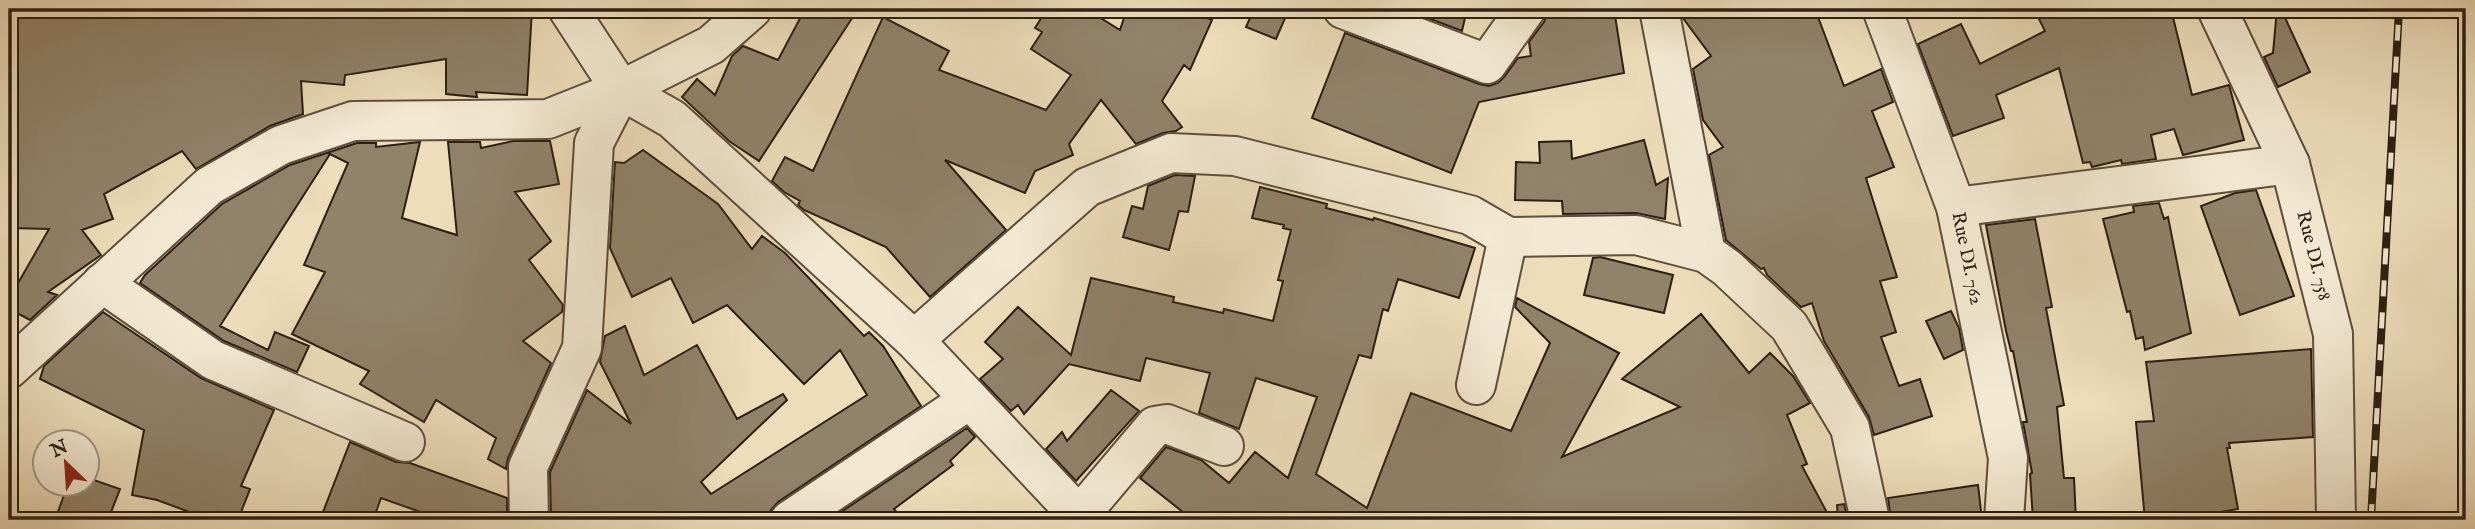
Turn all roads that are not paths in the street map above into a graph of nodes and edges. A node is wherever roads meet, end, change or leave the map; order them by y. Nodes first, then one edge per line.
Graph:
1 (568, 9) edge
2 (752, 9) edge
3 (1343, 9) edge
4 (1526, 9) edge
5 (1659, 9) edge
6 (1882, 9) edge
7 (2217, 9) edge
8 (621, 90) junction
9 (2290, 163) junction
10 (1956, 207) junction
11 (1508, 237) junction
12 (1706, 253) junction
13 (102, 283) junction
14 (914, 340) junction
15 (9, 369) edge
16 (1476, 385) dead end
17 (969, 400) junction
18 (405, 442) dead end
19 (1224, 446) dead end
20 (1081, 518) edge
21 (528, 520) edge
22 (790, 520) edge
23 (1870, 520) edge
24 (2004, 520) edge
25 (2336, 520) edge

1 - 8 street
2 - 8 street
3 - 4 street
5 - 12 street
6 - 10 street, Rue DI. 762
7 - 9 street, Rue DI. 758
8 - 13 street
8 - 14 street
8 - 21 street
9 - 10 street
9 - 25 street, Rue DI. 758
10 - 24 street, Rue DI. 762
11 - 12 street
11 - 14 street
11 - 16 street
12 - 23 street
13 - 15 street
13 - 18 street
14 - 17 street
17 - 20 street
17 - 22 street
19 - 20 street

